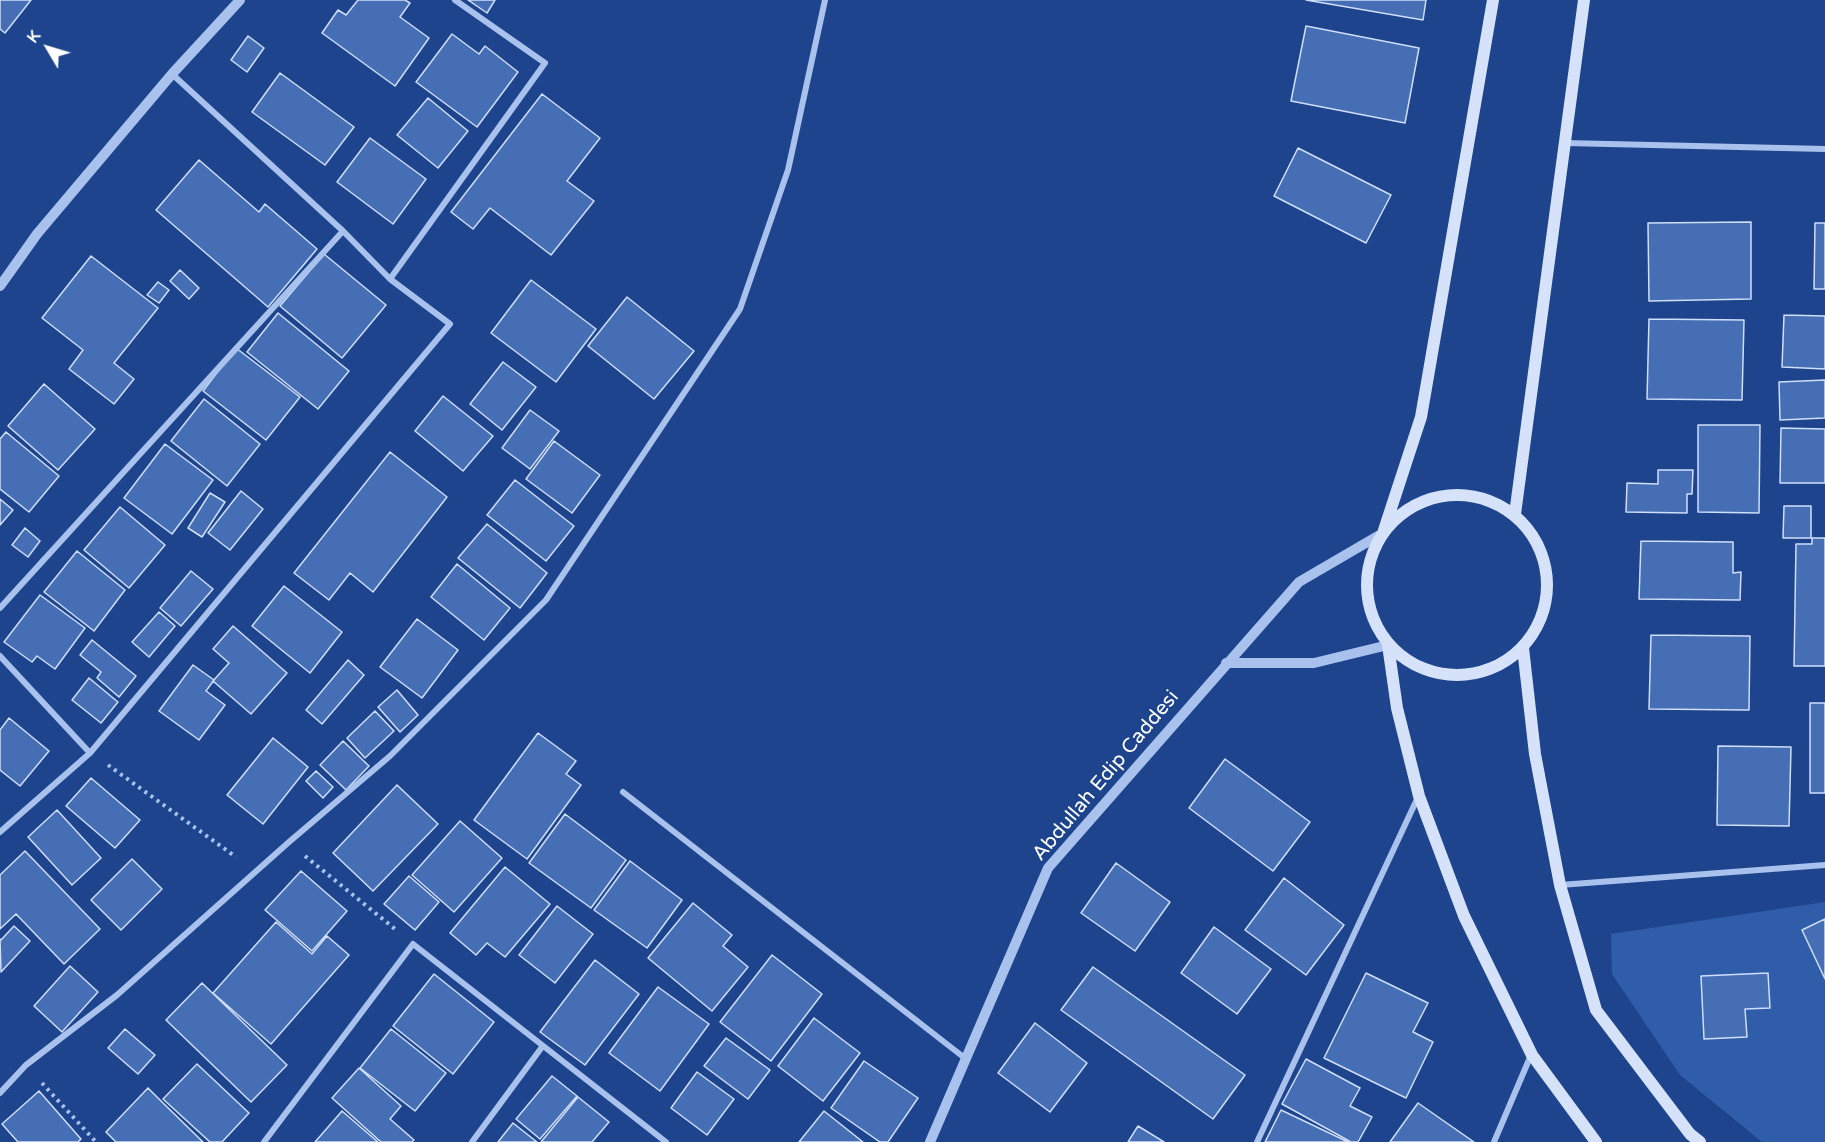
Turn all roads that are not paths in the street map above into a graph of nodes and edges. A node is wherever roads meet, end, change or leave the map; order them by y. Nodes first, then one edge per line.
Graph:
1 (240, 0) edge
2 (455, 0) edge
3 (825, 0) edge
4 (1493, 0) edge
5 (1584, 0) edge
6 (172, 74) junction
7 (1564, 143) junction
8 (1825, 149) edge
9 (343, 231) junction
10 (390, 279) junction
11 (0, 286) edge
12 (1515, 514) junction
13 (1383, 533) junction
14 (0, 608) edge
15 (1388, 645) junction
16 (1523, 648) junction
17 (0, 656) edge
18 (1226, 663) junction
19 (90, 753) junction
20 (623, 792) dead end
21 (1419, 796) junction
22 (0, 832) edge
23 (1825, 865) edge
24 (1560, 885) junction
25 (542, 1047) junction
26 (1532, 1055) junction
27 (966, 1059) junction
28 (0, 1093) edge
29 (264, 1142) edge
30 (472, 1142) edge
31 (666, 1142) edge
32 (930, 1142) edge
33 (1257, 1142) edge
34 (1494, 1142) edge
35 (1596, 1142) edge
36 (1700, 1142) edge

1 - 6 street
2 - 10 street
3 - 28 street
4 - 13 main road
5 - 7 main road
6 - 9 street
6 - 11 street
7 - 8 street
7 - 12 main road
9 - 10 street
9 - 14 street
10 - 19 street
12 - 13 main road
12 - 16 main road
13 - 15 main road
13 - 18 street, Abdullah Edip Caddesi
15 - 16 main road
15 - 18 street
15 - 21 main road
16 - 24 main road
17 - 19 street
18 - 27 street, Abdullah Edip Caddesi
19 - 22 street
20 - 27 street
21 - 26 main road
21 - 33 street
23 - 24 street
24 - 36 main road
25 - 29 street
25 - 30 street
25 - 31 street
26 - 34 street
26 - 35 main road
27 - 32 street, Abdullah Edip Caddesi

